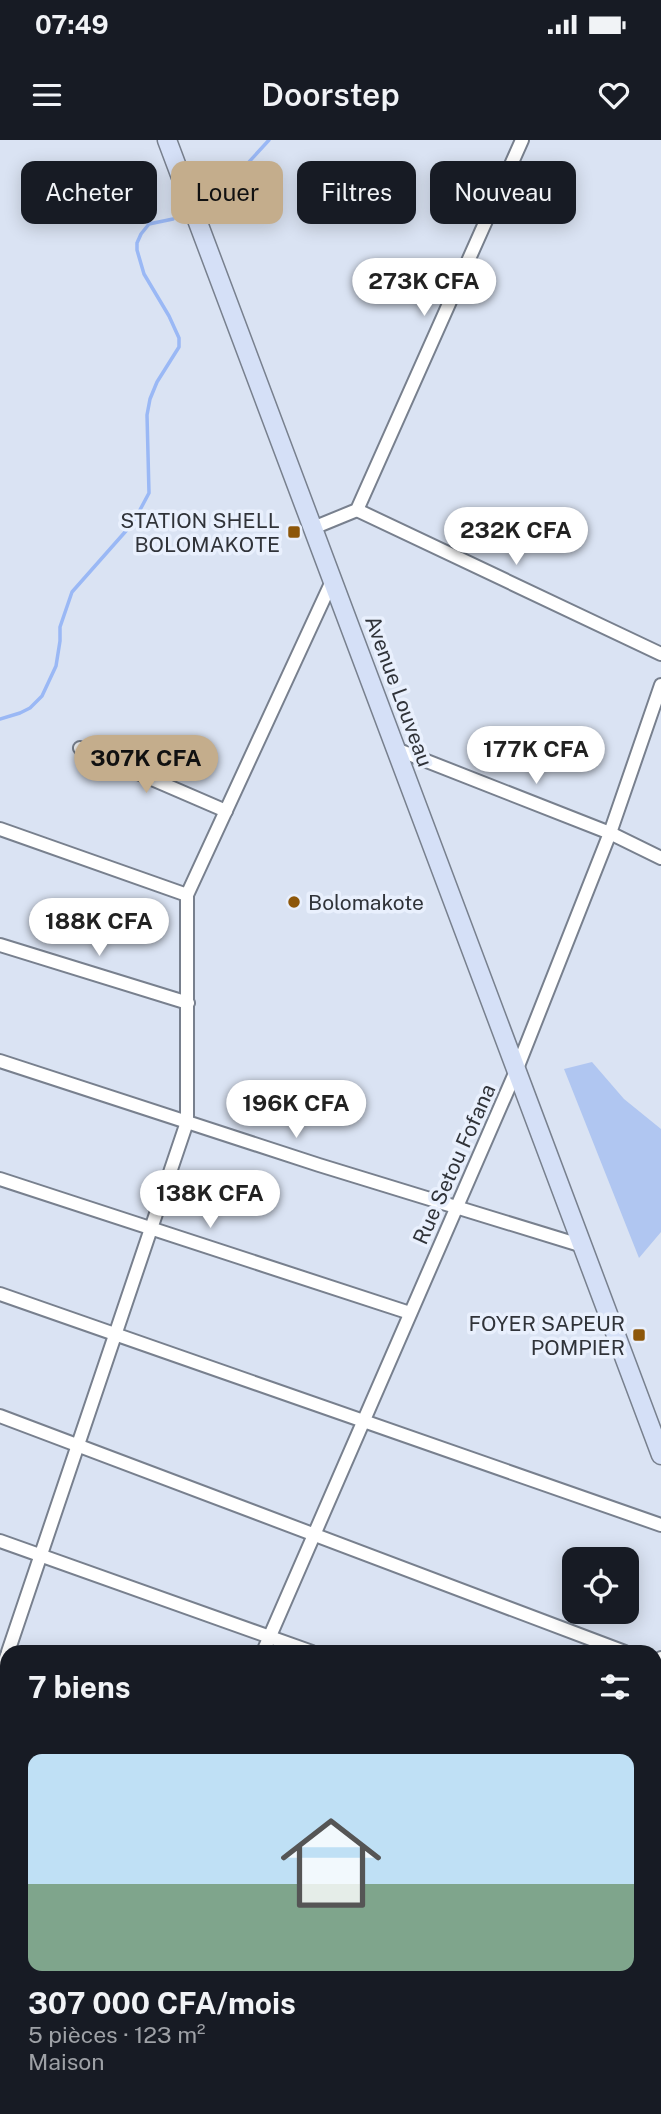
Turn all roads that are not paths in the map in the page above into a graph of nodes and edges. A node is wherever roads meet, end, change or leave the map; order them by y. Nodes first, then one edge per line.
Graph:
1 (167, 140) edge
2 (522, 140) edge
3 (357, 510) junction
4 (313, 528) junction
5 (332, 579) junction
6 (661, 654) edge
7 (661, 685) edge
8 (80, 748) dead end
9 (396, 749) junction
10 (226, 811) junction
11 (0, 829) edge
12 (610, 833) junction
13 (661, 858) edge
14 (187, 895) junction
15 (0, 945) edge
16 (188, 1003) junction
17 (0, 1061) edge
18 (516, 1071) junction
19 (187, 1122) junction
20 (0, 1178) edge
21 (456, 1206) junction
22 (151, 1228) junction
23 (583, 1246) junction
24 (0, 1294) edge
25 (410, 1313) junction
26 (116, 1334) junction
27 (0, 1416) edge
28 (364, 1421) junction
29 (79, 1445) junction
30 (661, 1455) edge
31 (661, 1525) edge
32 (314, 1534) junction
33 (0, 1541) edge
34 (42, 1556) junction
35 (269, 1637) junction
36 (10, 1645) edge
37 (266, 1645) edge
38 (292, 1645) edge
39 (607, 1645) edge

1 - 4 main road, Avenue Louveau
2 - 3 street
3 - 4 street
3 - 6 street
4 - 5 main road, Avenue Louveau
5 - 9 main road, Avenue Louveau
5 - 10 street
7 - 12 street, Rue Setou Fofana
8 - 10 street
9 - 12 street
9 - 18 main road, Avenue Louveau
10 - 14 street
11 - 14 street
12 - 13 street
12 - 18 street, Rue Setou Fofana
14 - 16 street
15 - 16 street
16 - 19 street
17 - 19 street
18 - 21 street, Rue Setou Fofana
18 - 23 main road, Avenue Louveau
19 - 21 street
19 - 22 street
20 - 22 street
21 - 23 street
21 - 25 street, Rue Setou Fofana
22 - 25 street
22 - 26 street
23 - 30 main road, Avenue Louveau
24 - 26 street
25 - 28 street, Rue Setou Fofana
26 - 28 street
26 - 29 street
27 - 29 street
28 - 31 street
28 - 32 street, Rue Setou Fofana
29 - 32 street
29 - 34 street
32 - 35 street, Rue Setou Fofana
32 - 39 street
33 - 34 street
34 - 35 street
34 - 36 street
35 - 37 street, Rue Setou Fofana
35 - 38 street

